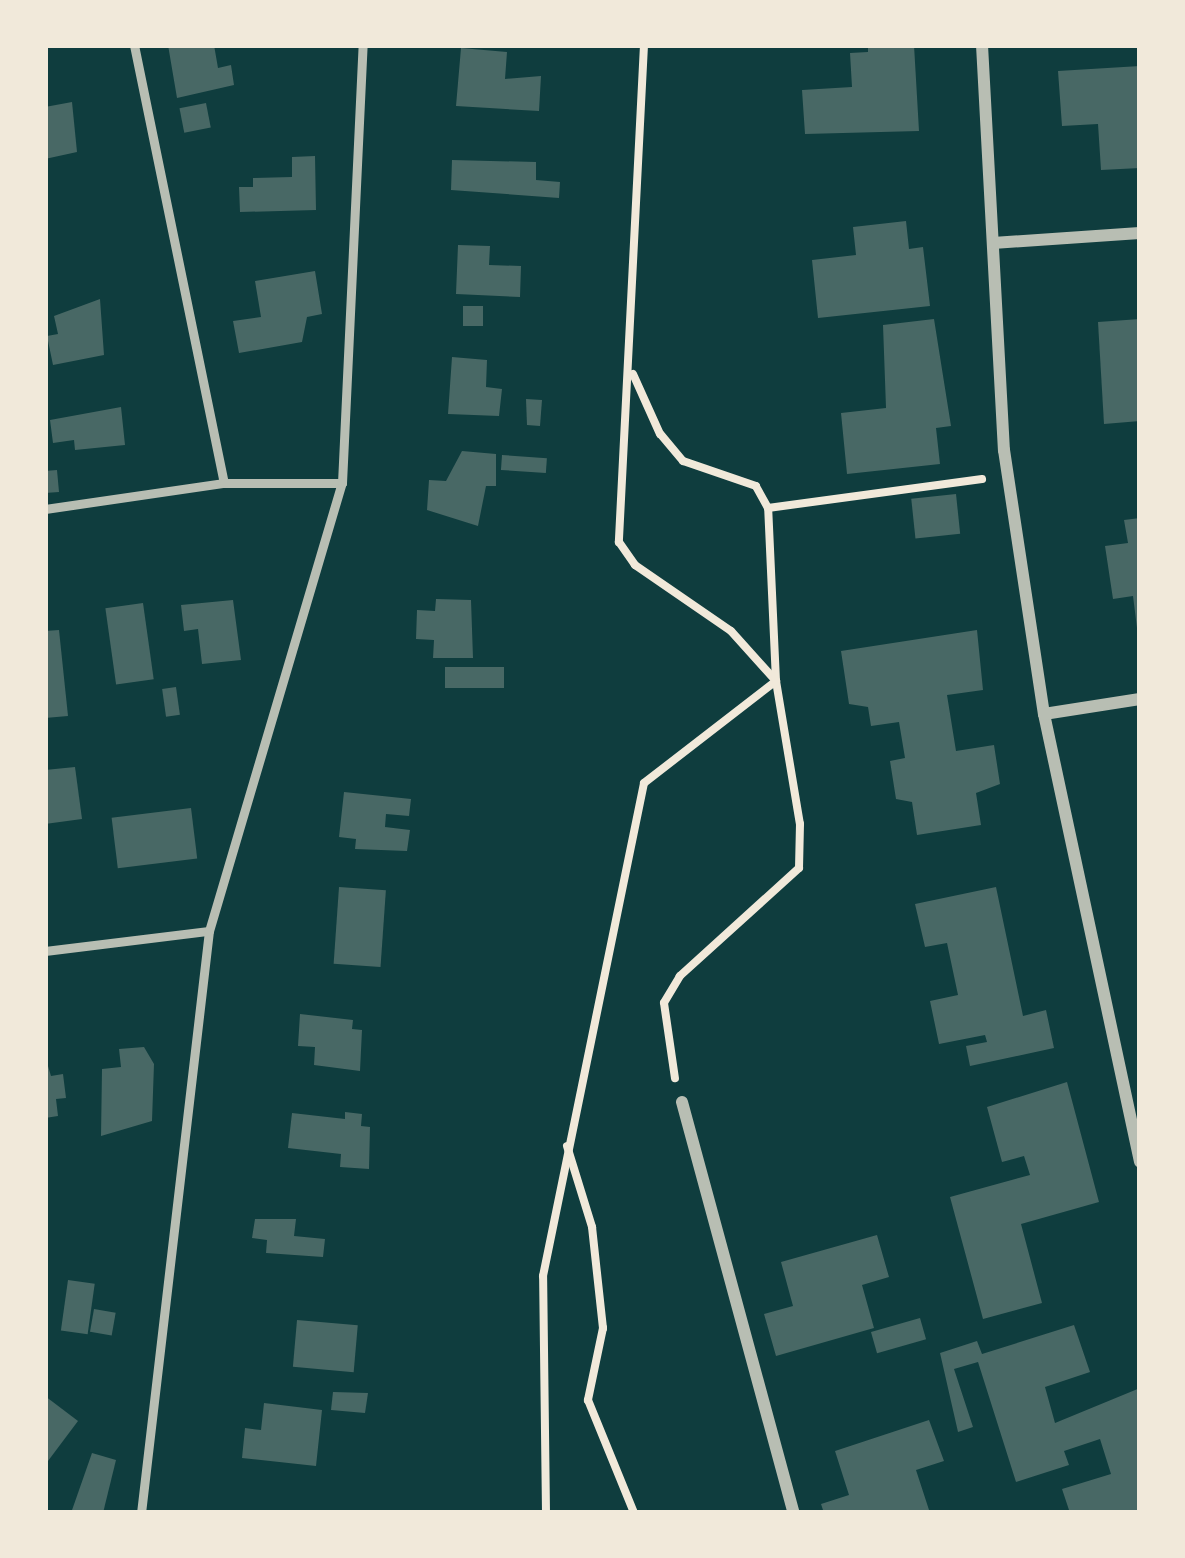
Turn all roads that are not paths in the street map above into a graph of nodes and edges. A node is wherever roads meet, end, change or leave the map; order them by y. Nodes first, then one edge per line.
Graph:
1 (134, 45) edge
2 (363, 45) edge
3 (982, 45) edge
4 (1140, 233) edge
5 (993, 243) junction
6 (224, 483) junction
7 (342, 483) junction
8 (45, 509) edge
9 (1140, 699) edge
10 (1044, 714) junction
11 (209, 931) junction
12 (45, 951) edge
13 (682, 1102) road end
14 (1140, 1162) edge
15 (141, 1513) edge
16 (794, 1513) edge

1 - 6 lane
2 - 7 lane
3 - 5 street
4 - 5 street
5 - 10 street
6 - 7 lane
6 - 8 lane
7 - 11 lane
9 - 10 street
10 - 14 street
11 - 12 lane
11 - 15 lane
13 - 16 street

